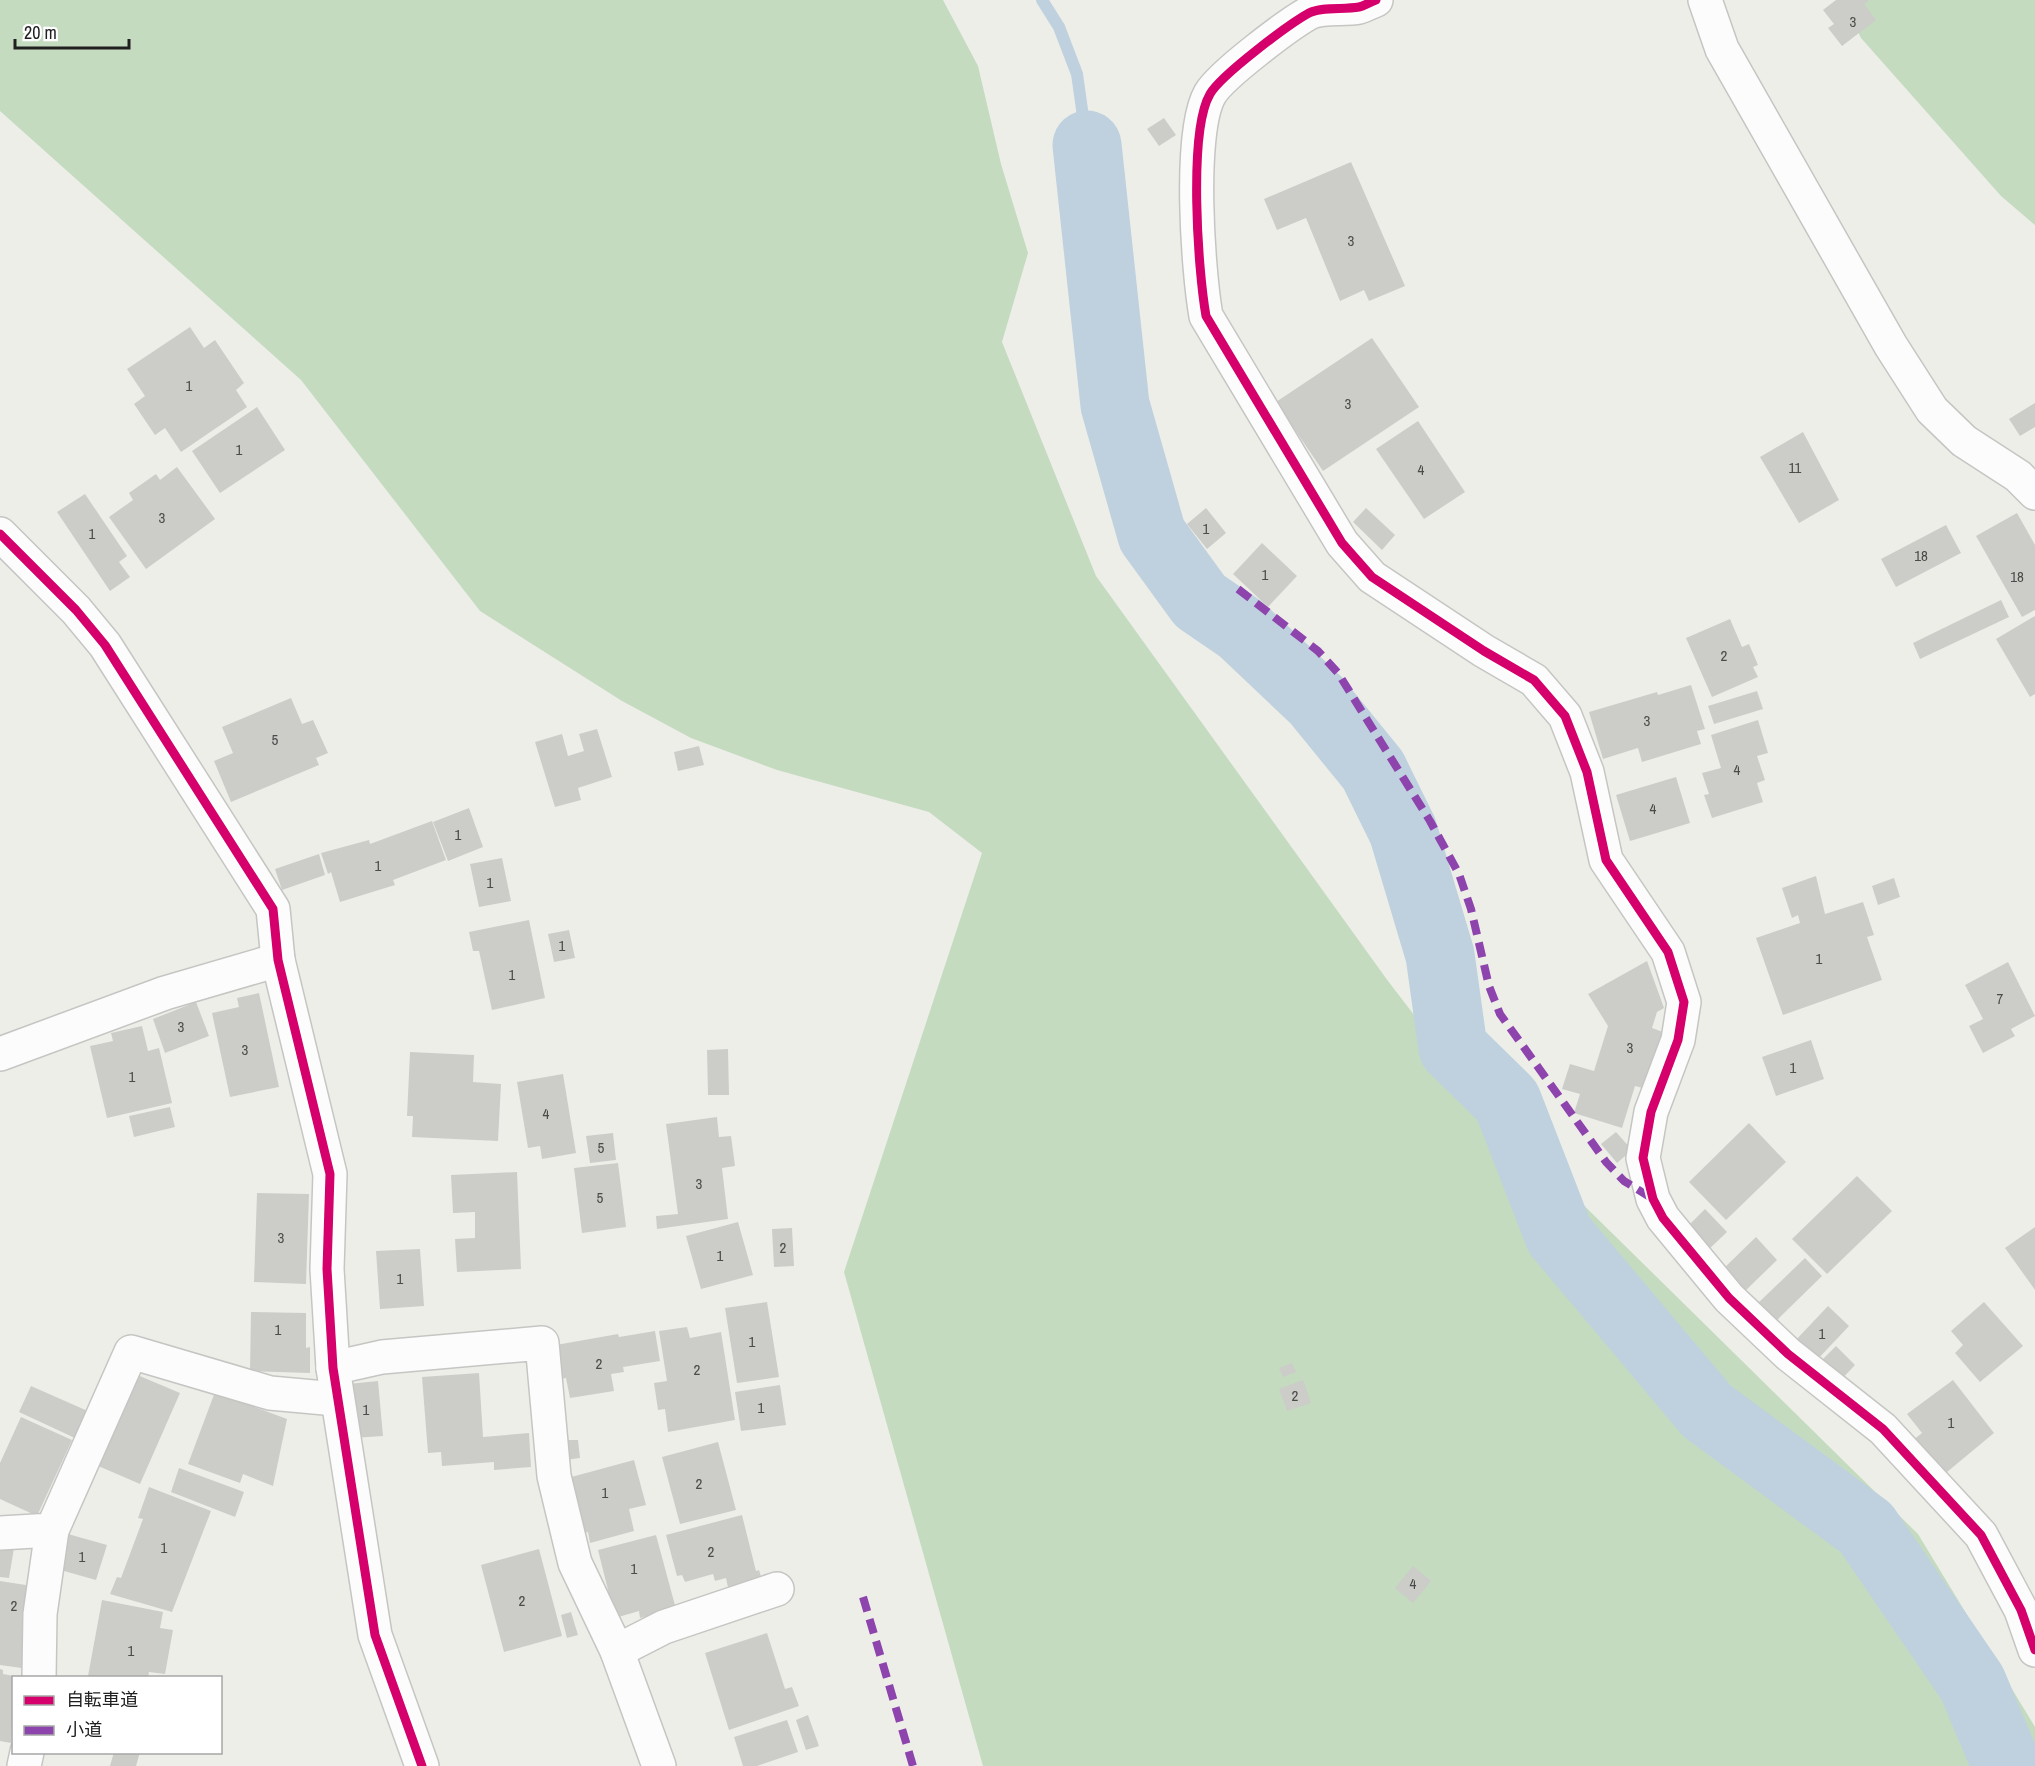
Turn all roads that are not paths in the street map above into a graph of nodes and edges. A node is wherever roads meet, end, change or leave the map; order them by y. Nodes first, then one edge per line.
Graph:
1 (1376, 0) edge
2 (1705, 0) edge
3 (1307, 6) edge
4 (2035, 493) edge
5 (0, 534) edge
6 (278, 960) junction
7 (0, 1054) edge
8 (333, 1368) junction
9 (336, 1400) junction
10 (52, 1530) junction
11 (0, 1533) edge
12 (777, 1589) dead end
13 (2028, 1606) edge
14 (2035, 1650) edge
15 (617, 1651) junction
16 (39, 1676) edge
17 (422, 1766) edge
18 (659, 1766) edge

1 - 3 street
2 - 4 street
3 - 13 street
5 - 6 street
6 - 7 street
6 - 8 street
8 - 9 street
8 - 15 street
9 - 10 street
9 - 17 street
10 - 11 street
10 - 16 street
12 - 15 street
13 - 14 street
15 - 18 street

